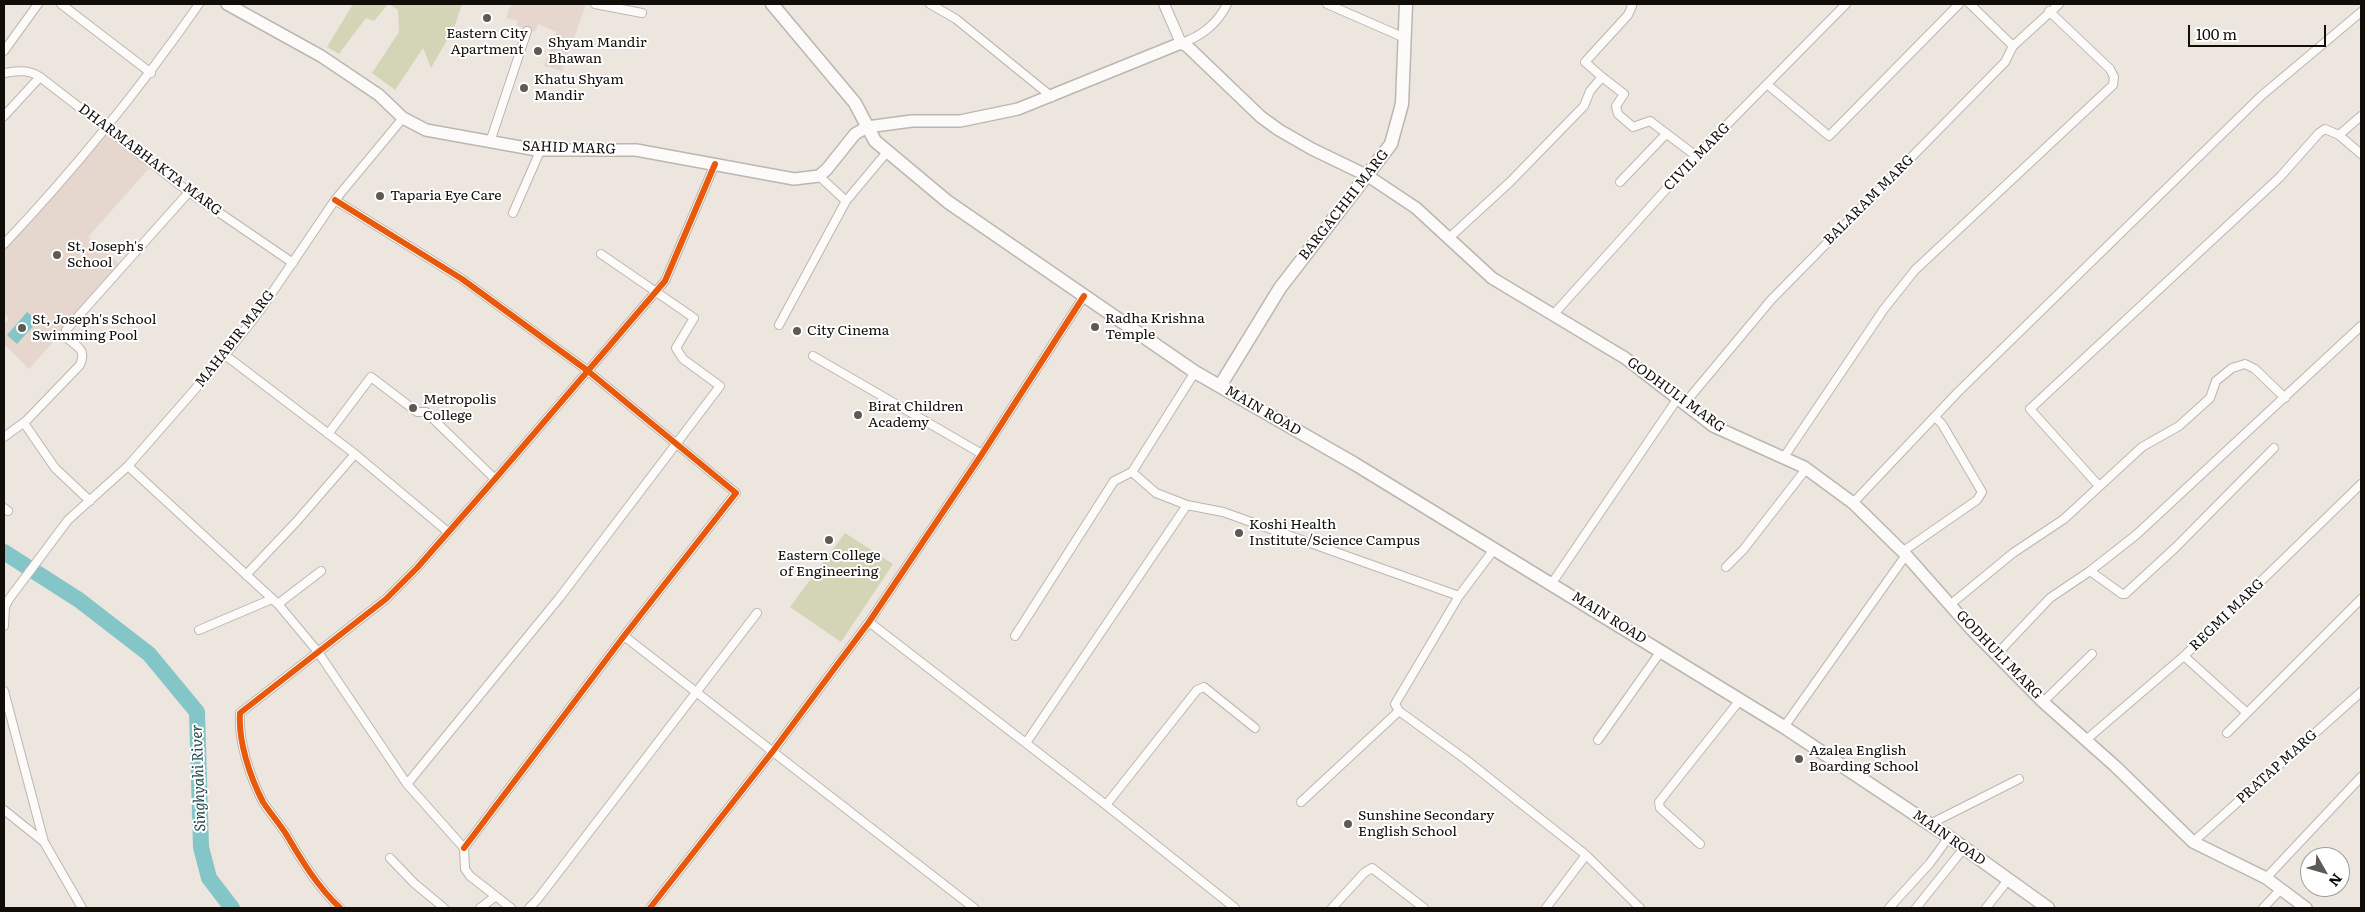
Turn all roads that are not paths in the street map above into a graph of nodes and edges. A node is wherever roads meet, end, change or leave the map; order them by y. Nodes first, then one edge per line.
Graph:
1 (38, 4) edge
2 (61, 4) edge
3 (199, 4) edge
4 (227, 4) edge
5 (595, 4) edge
6 (772, 4) edge
7 (930, 4) edge
8 (1164, 4) edge
9 (1227, 4) edge
10 (1327, 4) edge
11 (1406, 4) edge
12 (1631, 4) edge
13 (1846, 4) edge
14 (1959, 4) edge
15 (1970, 4) edge
16 (2059, 4) edge
17 (2049, 12) junction
18 (2361, 12) edge
19 (642, 14) dead end
20 (527, 31) dead end
21 (1404, 38) junction
22 (1181, 43) junction
23 (2013, 46) junction
24 (4, 51) edge
25 (4, 73) edge
26 (151, 73) junction
27 (40, 77) junction
28 (1602, 77) junction
29 (1768, 85) junction
30 (1052, 97) junction
31 (4, 116) edge
32 (2361, 116) edge
33 (403, 118) junction
34 (867, 127) junction
35 (108, 129) junction
36 (1666, 134) junction
37 (2339, 135) junction
38 (490, 142) junction
39 (541, 150) junction
40 (887, 152) junction
41 (2361, 154) edge
42 (1696, 156) junction
43 (715, 164) junction
44 (819, 176) junction
45 (1368, 176) junction
46 (1620, 182) dead end
47 (189, 192) junction
48 (335, 200) junction
49 (846, 201) junction
50 (513, 213) dead end
51 (1449, 238) junction
52 (4, 244) edge
53 (601, 254) dead end
54 (293, 263) junction
55 (655, 293) junction
56 (1084, 296) junction
57 (1553, 315) junction
58 (779, 325) dead end
59 (2361, 326) edge
60 (225, 355) junction
61 (813, 356) dead end
62 (588, 371) junction
63 (1195, 372) junction
64 (1220, 386) junction
65 (2285, 398) junction
66 (1681, 400) junction
67 (1935, 417) junction
68 (24, 423) junction
69 (328, 434) junction
70 (4, 437) edge
71 (675, 444) junction
72 (2274, 448) dead end
73 (355, 454) junction
74 (982, 454) junction
75 (1784, 457) junction
76 (128, 466) junction
77 (1806, 469) junction
78 (1132, 472) junction
79 (495, 479) junction
80 (2361, 484) edge
81 (2098, 486) junction
82 (90, 502) junction
83 (1852, 503) junction
84 (1187, 504) junction
85 (448, 532) junction
86 (1493, 550) junction
87 (1904, 553) junction
88 (1726, 567) dead end
89 (321, 571) dead end
90 (2090, 571) junction
91 (246, 574) junction
92 (1552, 583) junction
93 (1459, 596) junction
94 (2361, 599) edge
95 (275, 602) junction
96 (1951, 604) junction
97 (4, 607) edge
98 (757, 613) dead end
99 (869, 622) junction
100 (4, 626) edge
101 (199, 630) dead end
102 (624, 636) junction
103 (1015, 636) dead end
104 (318, 652) junction
105 (1660, 653) junction
106 (1997, 654) junction
107 (2092, 654) dead end
108 (2184, 656) junction
109 (4, 692) edge
110 (2361, 692) edge
111 (696, 693) junction
112 (1739, 702) junction
113 (2043, 702) junction
114 (1399, 711) junction
115 (2247, 712) junction
116 (1784, 727) junction
117 (1255, 728) dead end
118 (2227, 733) dead end
119 (2087, 739) junction
120 (1598, 740) dead end
121 (1026, 743) junction
122 (773, 751) junction
123 (2361, 776) edge
124 (2020, 779) dead end
125 (407, 784) junction
126 (1301, 802) dead end
127 (1106, 805) junction
128 (4, 810) edge
129 (1930, 824) junction
130 (1948, 839) junction
131 (44, 842) junction
132 (2193, 842) junction
133 (1700, 844) dead end
134 (464, 848) junction
135 (1963, 849) junction
136 (1586, 855) junction
137 (390, 858) dead end
138 (2266, 878) junction
139 (2007, 882) junction
140 (2281, 889) junction
141 (496, 896) junction
142 (82, 908) edge
143 (340, 908) edge
144 (444, 908) edge
145 (480, 908) edge
146 (511, 908) edge
147 (529, 908) edge
148 (650, 908) edge
149 (974, 908) edge
150 (1235, 908) edge
151 (1332, 908) edge
152 (1424, 908) edge
153 (1546, 908) edge
154 (1640, 908) edge
155 (1889, 908) edge
156 (1916, 908) edge
157 (1986, 908) edge
158 (2040, 908) edge
159 (2048, 908) edge
160 (2263, 908) edge
161 (2306, 908) edge

1 - 24 street
2 - 26 street
3 - 26 street
4 - 33 main road, SAHID MARG
5 - 19 street
6 - 34 main road, MAIN ROAD
7 - 30 street
8 - 22 street
9 - 22 street
10 - 21 street
11 - 21 main road, BARGACHHI MARG
12 - 28 street
13 - 29 street, CIVIL MARG
14 - 29 street
15 - 23 street
16 - 17 street, BALARAM MARG
17 - 23 street, BALARAM MARG
17 - 75 street
18 - 67 street
20 - 38 street
21 - 45 main road, BARGACHHI MARG
22 - 30 main road
22 - 45 main road, GODHULI MARG
23 - 66 street, BALARAM MARG
25 - 27 street, DHARMABHAKTA MARG
26 - 35 street
27 - 31 street
27 - 35 street, DHARMABHAKTA MARG
28 - 36 street
28 - 51 street
29 - 42 street, CIVIL MARG
30 - 34 main road
32 - 37 street
33 - 38 main road, SAHID MARG
33 - 48 street, MAHABIR MARG
34 - 40 main road, MAIN ROAD
34 - 44 main road
35 - 47 street, DHARMABHAKTA MARG
35 - 52 street
36 - 42 street
36 - 46 street
37 - 41 street
37 - 81 street
38 - 39 main road, SAHID MARG
39 - 43 main road, SAHID MARG
39 - 50 street
40 - 49 street
40 - 56 main road, MAIN ROAD
42 - 57 street, CIVIL MARG
43 - 44 main road, SAHID MARG
43 - 55 street
44 - 49 street
45 - 51 main road, GODHULI MARG
45 - 64 main road, BARGACHHI MARG
47 - 54 street, DHARMABHAKTA MARG
47 - 68 street
48 - 54 street, MAHABIR MARG
48 - 62 street
49 - 58 street
51 - 57 main road, GODHULI MARG
53 - 55 street
54 - 60 street, MAHABIR MARG
55 - 62 street
55 - 71 street
56 - 63 main road, MAIN ROAD
56 - 74 street
57 - 66 main road, GODHULI MARG
59 - 65 street
60 - 69 street
60 - 76 street, MAHABIR MARG
61 - 74 street
62 - 71 street
62 - 79 street
63 - 64 main road, MAIN ROAD
63 - 78 street
64 - 86 main road, MAIN ROAD
65 - 81 street
65 - 90 street
66 - 75 main road, GODHULI MARG
66 - 92 street, BALARAM MARG
67 - 83 street
67 - 87 street
68 - 70 street
68 - 82 street
69 - 73 street
69 - 79 street
71 - 102 street
71 - 125 street
72 - 90 street
73 - 85 street
73 - 91 street
74 - 99 street
75 - 77 main road, GODHULI MARG
76 - 82 street, MAHABIR MARG
76 - 91 street
77 - 83 main road, GODHULI MARG
77 - 88 street
78 - 84 street
78 - 103 street
79 - 85 street
80 - 108 street, REGMI MARG
81 - 96 street
82 - 97 street, MAHABIR MARG
83 - 87 main road, GODHULI MARG
84 - 93 street
84 - 121 street
85 - 104 street
86 - 92 main road, MAIN ROAD
86 - 93 street
86 - 105 main road, MAIN ROAD
87 - 96 main road, GODHULI MARG
87 - 116 street
89 - 95 street
90 - 106 street
91 - 95 street
92 - 105 main road, MAIN ROAD
93 - 114 street
94 - 115 street
95 - 101 street
95 - 104 street
96 - 106 main road, GODHULI MARG
97 - 100 street
98 - 111 street
99 - 121 street
99 - 122 street
102 - 111 street
102 - 134 street
104 - 125 street
104 - 143 street
105 - 112 main road, MAIN ROAD
105 - 120 street
106 - 113 main road, GODHULI MARG
107 - 113 street
108 - 115 street
108 - 119 street, REGMI MARG
109 - 131 street
110 - 132 street, PRATAP MARG
111 - 122 street
111 - 147 street
112 - 116 main road, MAIN ROAD
112 - 130 main road, MAIN ROAD
112 - 133 street
113 - 119 main road, GODHULI MARG
114 - 126 street
114 - 136 street
115 - 118 street
116 - 129 main road, MAIN ROAD
117 - 127 street
119 - 132 main road, GODHULI MARG
121 - 127 street
122 - 148 street
122 - 149 street
123 - 138 street
124 - 129 street
125 - 134 street
127 - 150 street
128 - 131 street
129 - 130 main road, MAIN ROAD
130 - 135 main road, MAIN ROAD
130 - 155 street
131 - 142 street
132 - 138 main road, GODHULI MARG
134 - 141 street
135 - 139 main road, MAIN ROAD
135 - 156 street
136 - 153 street
136 - 154 street
137 - 144 street
138 - 140 main road, GODHULI MARG
139 - 157 street
139 - 158 main road, MAIN ROAD
139 - 159 main road, MAIN ROAD
140 - 160 street
140 - 161 main road, GODHULI MARG
141 - 145 street
141 - 146 street
151 - 152 street

